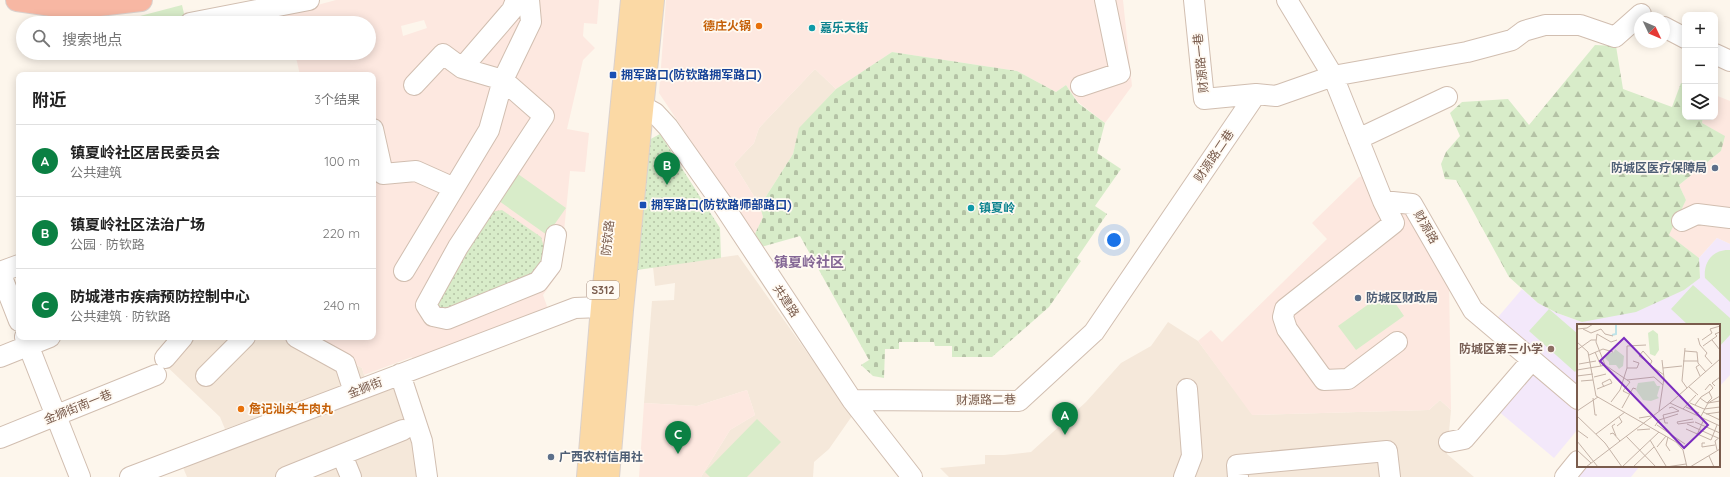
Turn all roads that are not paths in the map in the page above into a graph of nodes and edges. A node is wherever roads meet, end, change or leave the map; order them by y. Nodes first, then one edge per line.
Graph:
1 (17, 0) edge
2 (141, 0) edge
3 (309, 0) edge
4 (516, 0) edge
5 (529, 0) edge
6 (632, 0) edge
7 (652, 0) edge
8 (1105, 0) edge
9 (1194, 0) edge
10 (1287, 0) edge
11 (1645, 11) edge
12 (226, 16) edge
13 (1670, 30) edge
14 (1682, 36) edge
15 (1718, 55) edge
16 (1730, 61) edge
17 (462, 68) junction
18 (1333, 76) junction
19 (503, 80) junction
20 (414, 85) dead end
21 (1081, 86) dead end
22 (1256, 94) junction
23 (1447, 97) dead end
24 (632, 105) junction
25 (1358, 139) junction
26 (376, 142) edge
27 (454, 188) junction
28 (1383, 201) junction
29 (1730, 218) edge
30 (1682, 221) dead end
31 (556, 235) dead end
32 (16, 266) edge
33 (404, 271) dead end
34 (0, 272) edge
35 (602, 307) junction
36 (16, 313) edge
37 (181, 340) edge
38 (242, 340) edge
39 (301, 340) edge
40 (27, 341) edge
41 (1397, 342) dead end
42 (0, 357) edge
43 (1532, 360) junction
44 (400, 374) junction
45 (206, 376) dead end
46 (1187, 389) dead end
47 (354, 392) junction
48 (1577, 398) edge
49 (852, 400) junction
50 (56, 416) junction
51 (403, 430) dead end
52 (0, 438) edge
53 (1449, 442) dead end
54 (342, 455) junction
55 (1577, 462) edge
56 (142, 475) edge
57 (80, 477) edge
58 (286, 477) edge
59 (350, 477) edge
60 (427, 477) edge
61 (588, 477) edge
62 (608, 477) edge
63 (912, 477) edge
64 (1184, 477) edge
65 (1238, 477) edge
66 (1390, 477) edge
67 (1565, 477) edge

1 - 2 highway
3 - 12 street
4 - 17 street
5 - 19 street
6 - 24 main road, 防钦路 / S312
7 - 24 main road, 防钦路 / S312
8 - 21 street
9 - 22 street, 财源路一巷
10 - 18 street
11 - 18 street
13 - 14 street
15 - 16 street
17 - 19 street
17 - 20 street
18 - 22 street
18 - 25 street
19 - 27 street
19 - 31 street
22 - 49 street, 财源路二巷
23 - 25 street
24 - 35 main road, 防钦路 / S312
24 - 49 street, 共建路
24 - 62 main road, 防钦路 / S312
25 - 28 street
26 - 27 street
27 - 33 street
28 - 41 street
28 - 43 street, 财源路
29 - 30 street
32 - 34 street
34 - 36 street
35 - 44 street, 金狮街
35 - 61 main road, 防钦路 / S312
37 - 50 street, 金狮街南一巷
38 - 45 street
39 - 47 street
40 - 42 street
40 - 50 street
43 - 48 street, 财源路
43 - 53 street
44 - 47 street, 金狮街
44 - 60 street
46 - 64 street
47 - 56 street, 金狮街
49 - 63 street, 共建路
50 - 52 street, 金狮街南一巷
50 - 57 street
51 - 54 street
54 - 58 street
54 - 59 street
55 - 67 street
65 - 66 street

